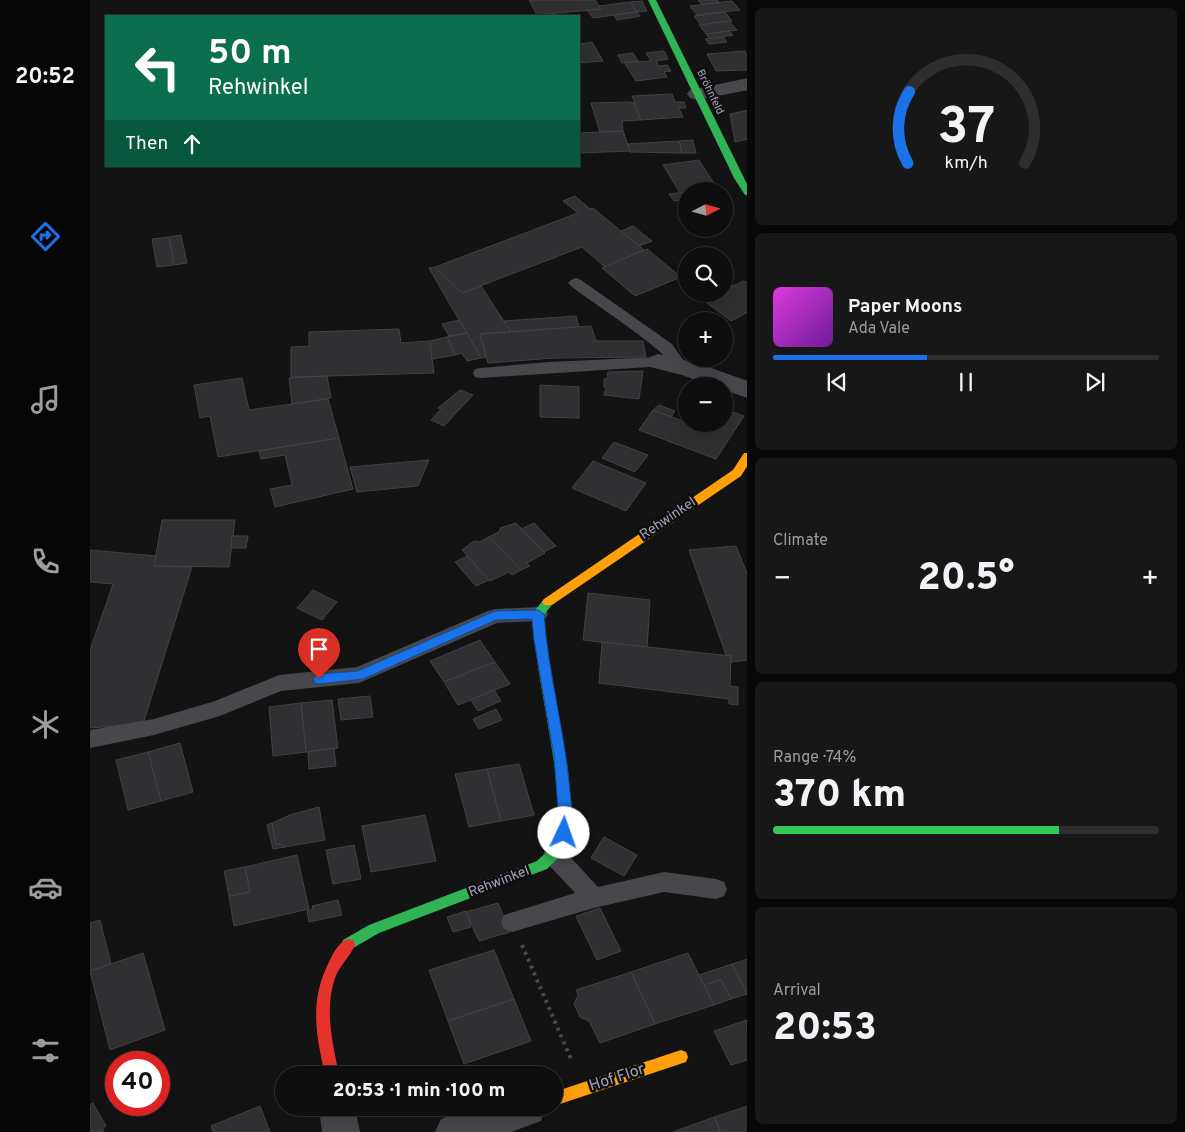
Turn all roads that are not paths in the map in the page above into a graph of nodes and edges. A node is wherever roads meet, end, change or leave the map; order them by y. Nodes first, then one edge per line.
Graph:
1 (652, 0) edge
2 (747, 84) edge
3 (697, 94) junction
4 (747, 192) edge
5 (576, 282) dead end
6 (658, 362) joint
7 (681, 368) junction
8 (481, 373) dead end
9 (747, 390) edge
10 (744, 468) edge
11 (538, 614) junction
12 (90, 739) edge
13 (554, 855) junction
14 (716, 889) dead end
15 (594, 898) junction
16 (512, 922) road end
17 (681, 1057) dead end
18 (331, 1066) edge
19 (563, 1096) edge
20 (338, 1116) edge
21 (503, 1116) edge
22 (341, 1132) edge
23 (454, 1132) edge

1 - 3 street, Bröhnfeld
2 - 3 street
3 - 4 street, Bröhnfeld
5 - 7 lane
6 - 7 street
6 - 8 lane
7 - 9 street
10 - 11 street, Rehwinkel
11 - 12 lane
11 - 13 street
13 - 15 lane
13 - 18 street, Rehwinkel
14 - 15 lane
15 - 16 lane
17 - 19 street, Hof Flor
20 - 22 street
21 - 23 street

